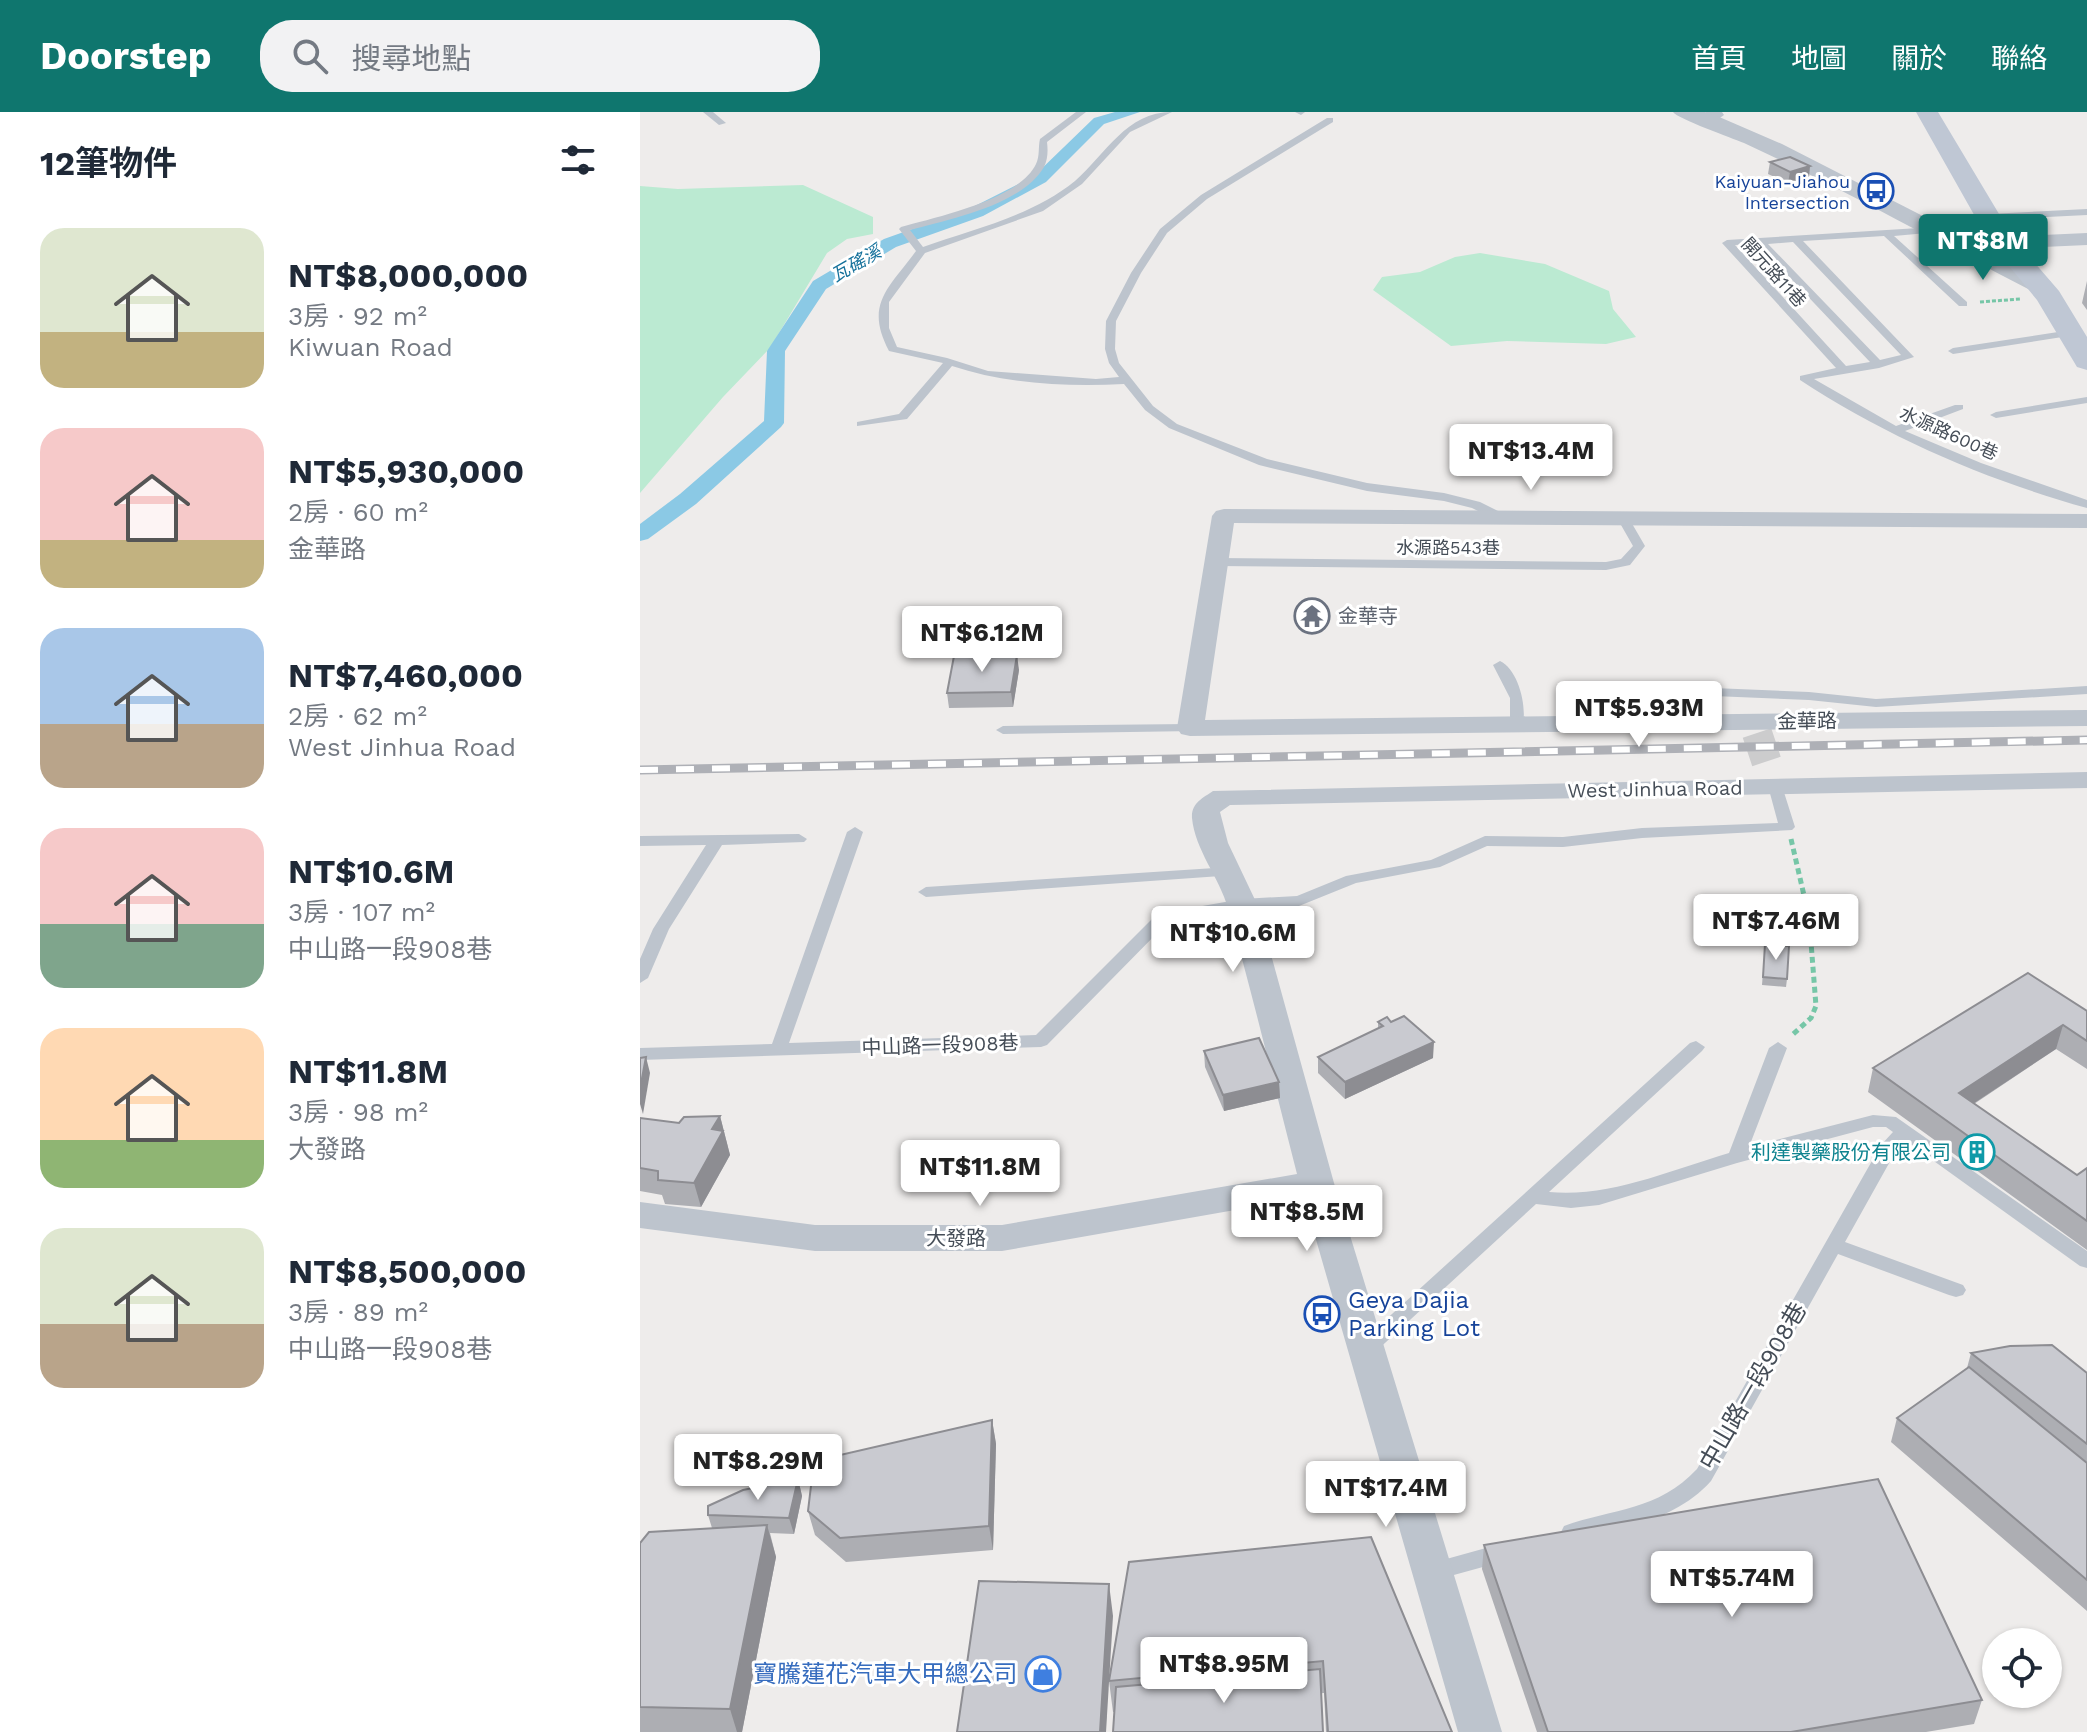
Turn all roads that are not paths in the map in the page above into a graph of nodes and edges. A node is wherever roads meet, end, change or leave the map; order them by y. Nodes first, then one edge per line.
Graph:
1 (707, 112) edge
2 (1082, 112) edge
3 (1168, 112) edge
4 (1683, 112) edge
5 (1927, 112) edge
6 (1712, 116) edge
7 (1330, 120) dead end
8 (722, 123) dead end
9 (2087, 212) edge
10 (1988, 217) junction
11 (1886, 233) junction
12 (1941, 233) junction
13 (1795, 239) junction
14 (2087, 239) edge
15 (1760, 241) junction
16 (2003, 243) junction
17 (921, 251) junction
18 (2041, 286) junction
19 (1963, 304) dead end
20 (2071, 333) junction
21 (1953, 351) dead end
22 (2087, 361) edge
23 (950, 362) junction
24 (1879, 365) junction
25 (1844, 371) junction
26 (1804, 378) joint
27 (1127, 380) junction
28 (2087, 400) edge
29 (1959, 407) dead end
30 (1996, 415) dead end
31 (861, 424) dead end
32 (1897, 430) junction
33 (2087, 504) edge
34 (1496, 515) junction
35 (1623, 518) junction
36 (2087, 521) edge
37 (1217, 562) junction
38 (1500, 665) dead end
39 (2087, 690) edge
40 (1689, 691) dead end
41 (2087, 718) edge
42 (1517, 725) junction
43 (1190, 728) junction
44 (1003, 730) dead end
45 (1771, 775) junction
46 (2087, 780) edge
47 (855, 832) dead end
48 (799, 839) dead end
49 (717, 840) junction
50 (640, 841) edge
51 (1230, 872) junction
52 (926, 892) dead end
53 (1242, 904) junction
54 (640, 978) edge
55 (1696, 1047) dead end
56 (1778, 1048) road end
57 (778, 1051) junction
58 (640, 1054) edge
59 (1906, 1131) junction
60 (1736, 1157) junction
61 (1317, 1183) junction
62 (1532, 1197) junction
63 (640, 1215) edge
64 (1833, 1245) junction
65 (2087, 1261) edge
66 (1956, 1290) dead end
67 (1366, 1349) junction
68 (1552, 1538) edge
69 (1522, 1547) edge
70 (1432, 1572) junction
71 (1480, 1732) edge

1 - 8 lane
2 - 17 lane
3 - 17 lane
4 - 6 street
5 - 10 main road
6 - 12 street
7 - 27 lane
9 - 10 lane
10 - 16 main road
11 - 12 lane, 開元路11巷
11 - 13 lane, 開元路11巷
11 - 19 lane
12 - 16 street
12 - 18 street
13 - 15 lane, 開元路11巷
13 - 24 lane, 開元路11巷
14 - 16 street
15 - 24 lane
15 - 25 lane, 開元路11巷
16 - 18 main road
17 - 23 lane
18 - 20 main road
20 - 21 lane
20 - 22 main road
23 - 27 lane
23 - 31 lane
24 - 25 lane, 開元路11巷
25 - 26 lane, 開元路11巷
26 - 32 lane, 水源路600巷
27 - 34 lane
28 - 30 lane
29 - 32 lane
32 - 33 lane, 水源路600巷
34 - 35 street
34 - 37 street
35 - 36 street
35 - 37 lane, 水源路543巷
37 - 43 street
38 - 42 lane
39 - 40 lane
41 - 42 street, 金華路
42 - 43 street, 金華路
43 - 44 lane
45 - 46 street, West Jinhua Road
45 - 51 street, West Jinhua Road
45 - 53 lane, 中山路一段908巷
47 - 57 lane
48 - 49 lane
49 - 50 lane
49 - 54 lane
51 - 52 lane
51 - 53 street
53 - 57 lane, 中山路一段908巷
53 - 61 street
55 - 62 lane
56 - 60 lane
57 - 58 lane, 中山路一段908巷
59 - 60 lane
59 - 64 lane, 中山路一段908巷
59 - 65 lane
60 - 62 lane
61 - 63 street, 大發路
61 - 67 street
62 - 67 lane
64 - 66 lane
64 - 68 lane, 中山路一段908巷
67 - 70 street
69 - 70 lane
70 - 71 street

